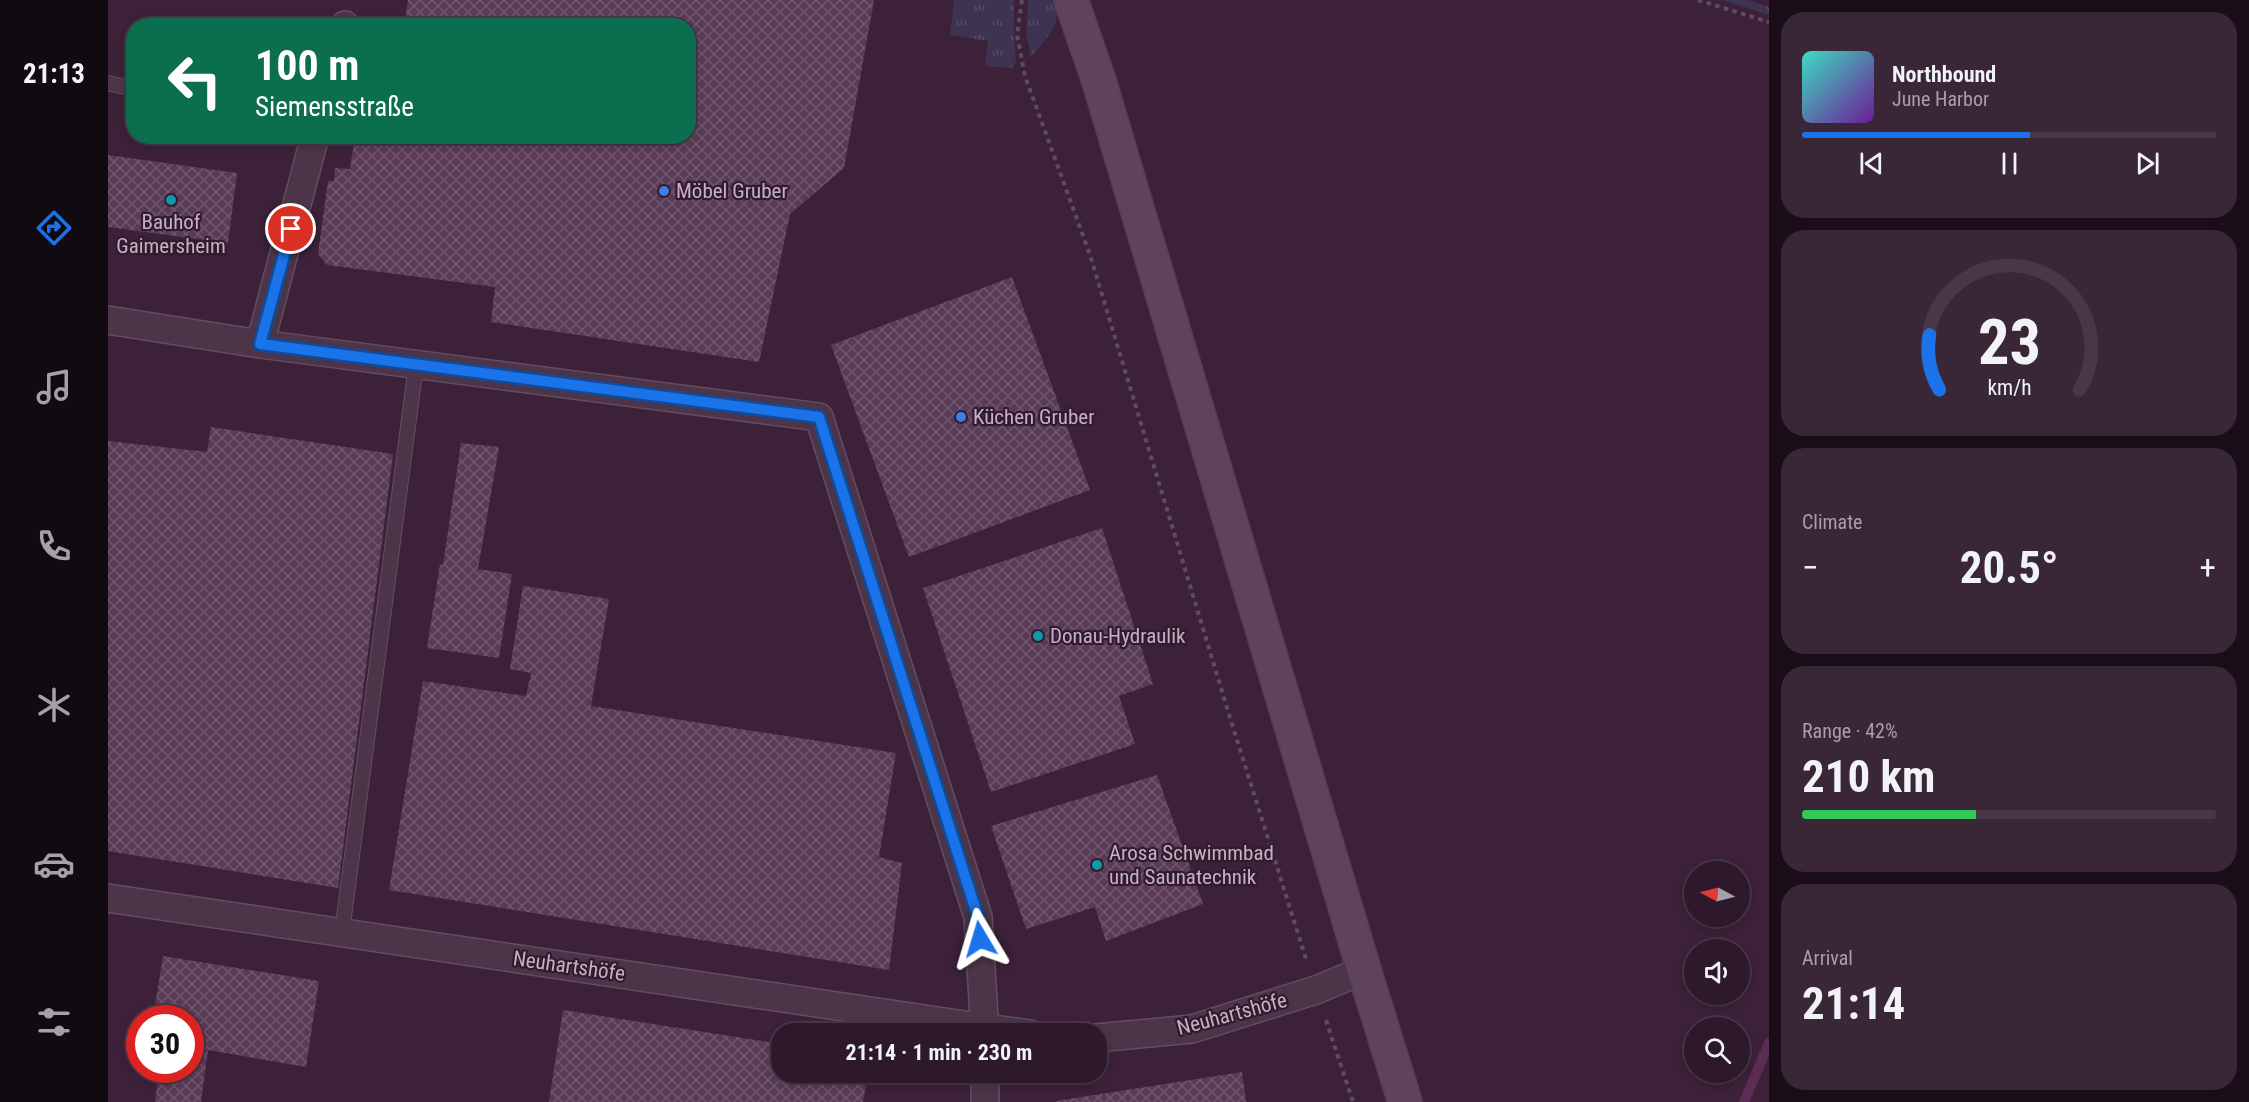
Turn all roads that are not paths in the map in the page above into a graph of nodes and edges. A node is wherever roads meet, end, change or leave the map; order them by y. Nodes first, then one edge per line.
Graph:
1 (1071, 0) edge
2 (1093, 0) edge
3 (1099, 81) junction
4 (108, 83) edge
5 (126, 87) edge
6 (313, 144) edge
7 (108, 320) edge
8 (260, 344) junction
9 (416, 365) junction
10 (108, 898) edge
11 (342, 932) junction
12 (1364, 970) junction
13 (933, 1023) edge
14 (985, 1023) edge
15 (1107, 1037) edge
16 (985, 1083) edge
17 (985, 1102) edge
18 (1405, 1102) edge

1 - 3 main road
2 - 3 main road
3 - 12 main road
4 - 5 lane
6 - 8 street
7 - 8 street
8 - 9 street
9 - 11 lane
9 - 14 street
10 - 11 street, Neuhartshöfe
11 - 13 street, Neuhartshöfe
12 - 15 street, Neuhartshöfe
12 - 18 main road
16 - 17 street

